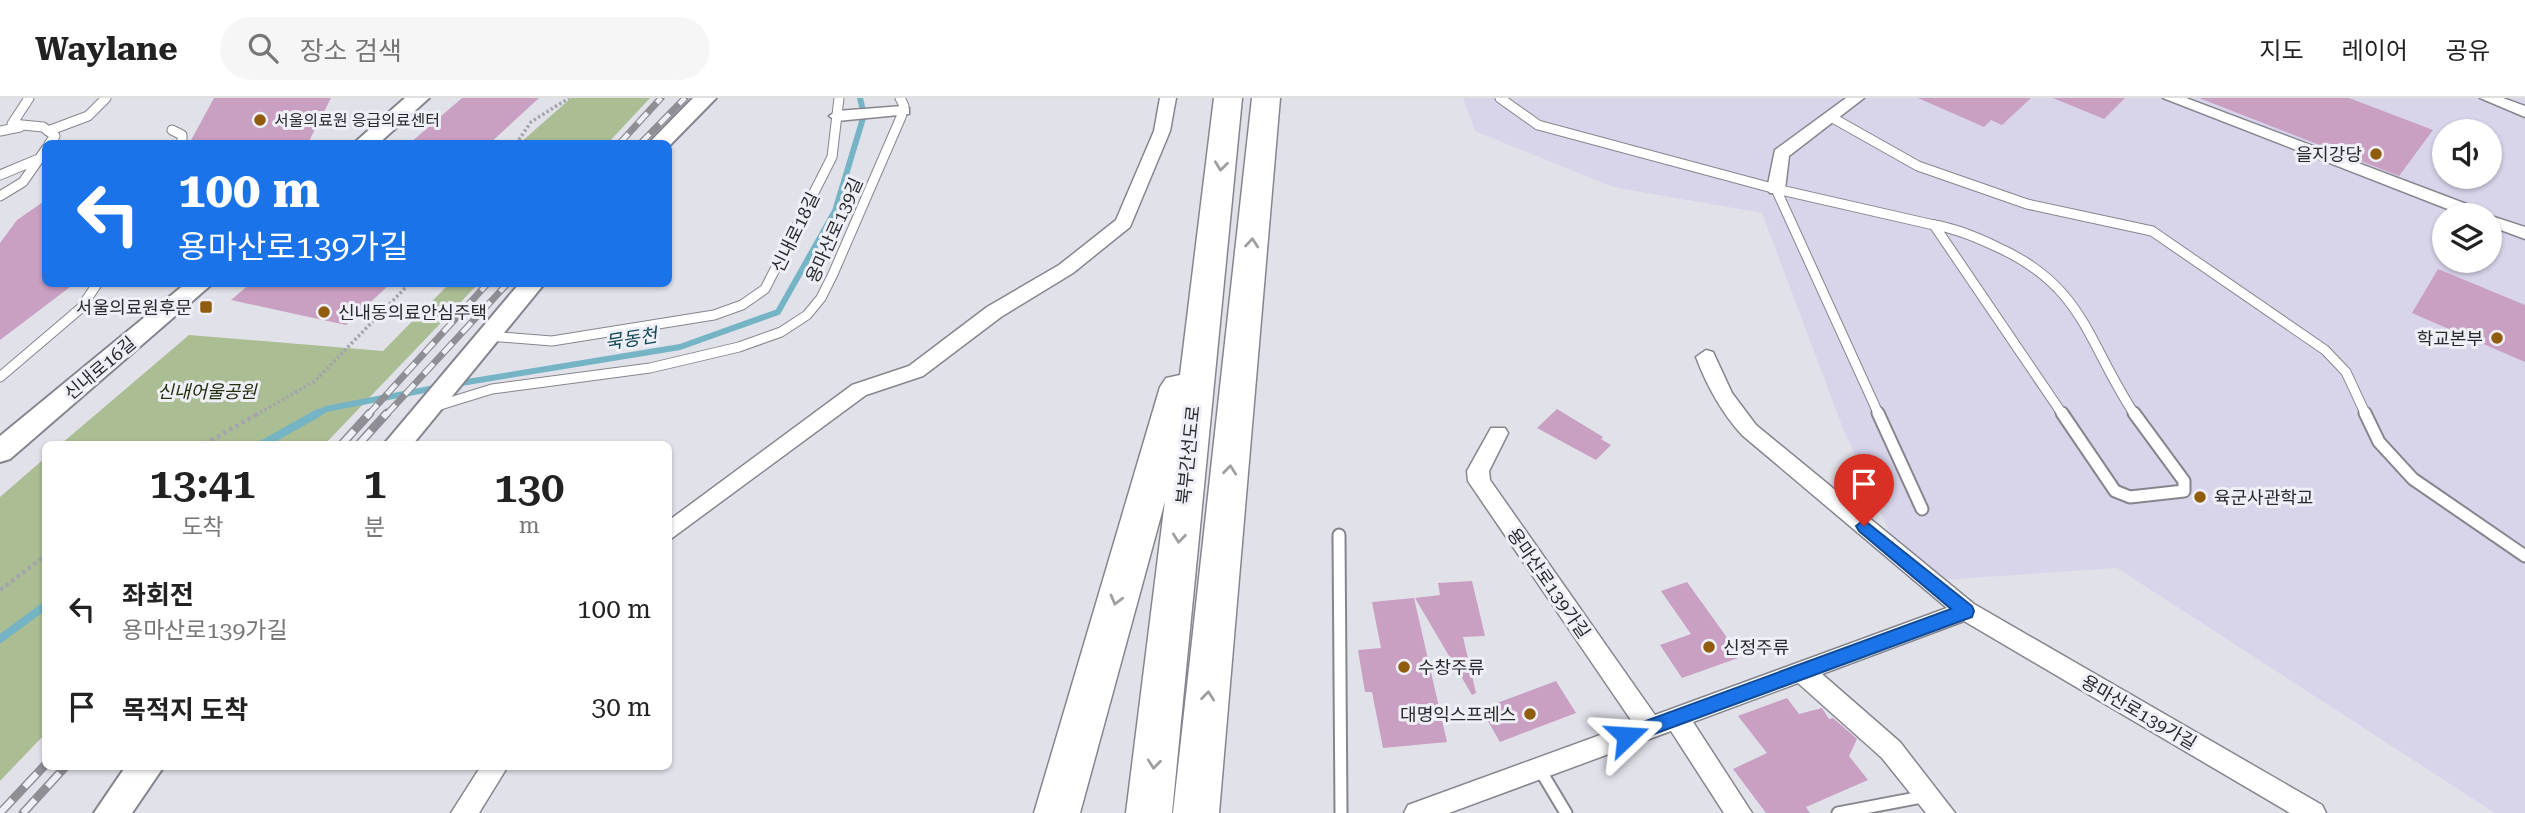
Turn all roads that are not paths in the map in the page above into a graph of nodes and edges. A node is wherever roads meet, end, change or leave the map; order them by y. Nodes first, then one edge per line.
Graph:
1 (29, 98) edge
2 (106, 98) edge
3 (418, 98) edge
4 (705, 98) edge
5 (839, 98) edge
6 (1168, 98) edge
7 (1228, 98) edge
8 (1266, 98) edge
9 (1500, 98) edge
10 (1856, 98) edge
11 (2171, 98) edge
12 (2488, 98) edge
13 (902, 105) edge
14 (2525, 111) edge
15 (837, 116) junction
16 (1831, 117) junction
17 (27, 126) junction
18 (172, 130) dead end
19 (0, 131) edge
20 (48, 131) junction
21 (52, 140) edge
22 (182, 140) edge
23 (369, 140) edge
24 (663, 140) edge
25 (42, 153) edge
26 (42, 154) edge
27 (0, 175) edge
28 (1776, 189) junction
29 (0, 196) edge
30 (2447, 203) edge
31 (2502, 224) edge
32 (1934, 225) junction
33 (2525, 233) edge
34 (95, 287) edge
35 (196, 287) edge
36 (529, 287) edge
37 (1205, 299) junction
38 (486, 335) junction
39 (1706, 357) dead end
40 (0, 377) edge
41 (424, 412) junction
42 (1498, 433) dead end
43 (400, 441) edge
44 (0, 452) edge
45 (1922, 509) dead end
46 (672, 530) edge
47 (1339, 535) dead end
48 (2525, 556) edge
49 (1966, 611) junction
50 (1802, 672) junction
51 (1676, 718) junction
52 (1650, 728) junction
53 (1201, 761) junction
54 (1539, 768) junction
55 (144, 770) edge
56 (493, 770) edge
57 (1936, 804) edge
58 (111, 813) edge
59 (464, 813) edge
60 (1057, 813) edge
61 (1149, 813) edge
62 (1196, 813) edge
63 (1213, 813) edge
64 (1341, 813) edge
65 (1417, 813) edge
66 (1566, 813) edge
67 (1739, 813) edge
68 (1838, 813) edge
69 (2313, 813) edge

1 - 17 lane
2 - 20 lane
3 - 23 street
4 - 24 street
5 - 15 lane, 신내로18길
6 - 46 street
7 -> 37 highway, 북부간선도로
53 -> 8 highway
9 - 28 lane
10 - 16 street
11 - 30 street
12 - 14 street
13 - 15 street
13 - 41 lane, 용마산로139길
15 - 38 lane, 신내로18길
16 - 28 street
16 - 48 lane
17 - 19 lane
17 - 20 lane
18 - 22 lane
20 - 21 lane
25 - 27 lane
26 - 29 lane
28 - 32 lane
28 - 45 lane
31 - 33 street
32 - 32 lane
34 - 40 lane
35 - 44 street, 신내로16길
36 - 38 street
37 -> 60 highway
37 -> 61 highway, 북부간선도로
38 - 41 street
39 - 49 street, 용마산로139가길
41 - 43 street
42 - 52 street, 용마산로139가길
47 - 64 lane
49 - 50 street
49 - 69 street, 용마산로139가길
50 - 51 street
50 - 57 street
51 - 52 street
51 - 67 street
52 - 54 street
53 - 62 highway
53 - 63 highway
54 - 65 street
54 - 66 lane
55 - 58 street
56 - 59 street
57 - 68 lane

